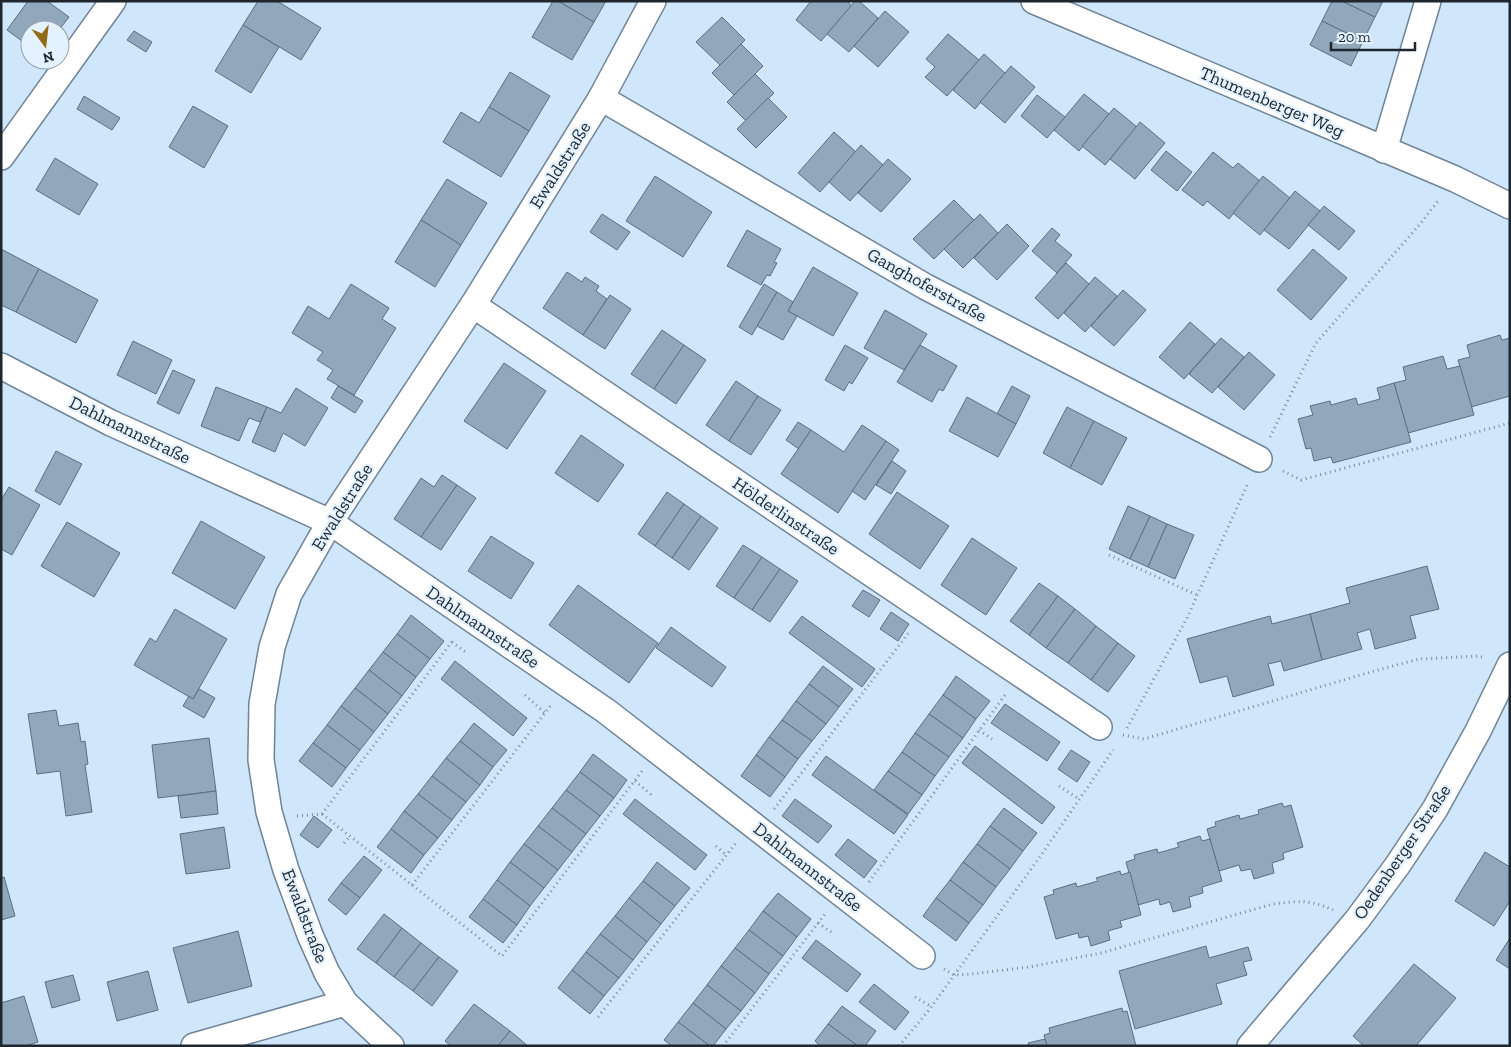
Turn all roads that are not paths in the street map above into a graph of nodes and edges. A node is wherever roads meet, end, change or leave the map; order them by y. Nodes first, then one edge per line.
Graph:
1 (113, 1) edge
2 (653, 1) edge
3 (1034, 1) edge
4 (1428, 1) edge
5 (601, 98) junction
6 (1384, 150) junction
7 (1, 157) edge
8 (1510, 206) edge
9 (473, 305) junction
10 (1, 366) edge
11 (1259, 459) road end
12 (330, 522) junction
13 (1509, 667) edge
14 (1108, 735) road end
15 (922, 956) dead end
16 (345, 1003) junction
17 (194, 1046) edge
18 (391, 1046) edge
19 (1250, 1046) edge

1 - 7 street
2 - 5 street, Ewaldstraße
3 - 6 street, Thumenberger Weg
4 - 6 street
5 - 9 street, Ewaldstraße
5 - 11 street, Ganghoferstraße
6 - 8 street, Thumenberger Weg
9 - 12 street, Ewaldstraße
9 - 14 street, Hölderlinstraße
10 - 12 street, Dahlmannstraße
12 - 15 street, Dahlmannstraße
12 - 16 street, Ewaldstraße
13 - 19 street, Oedenberger Straße
16 - 17 street
16 - 18 street, Ewaldstraße

